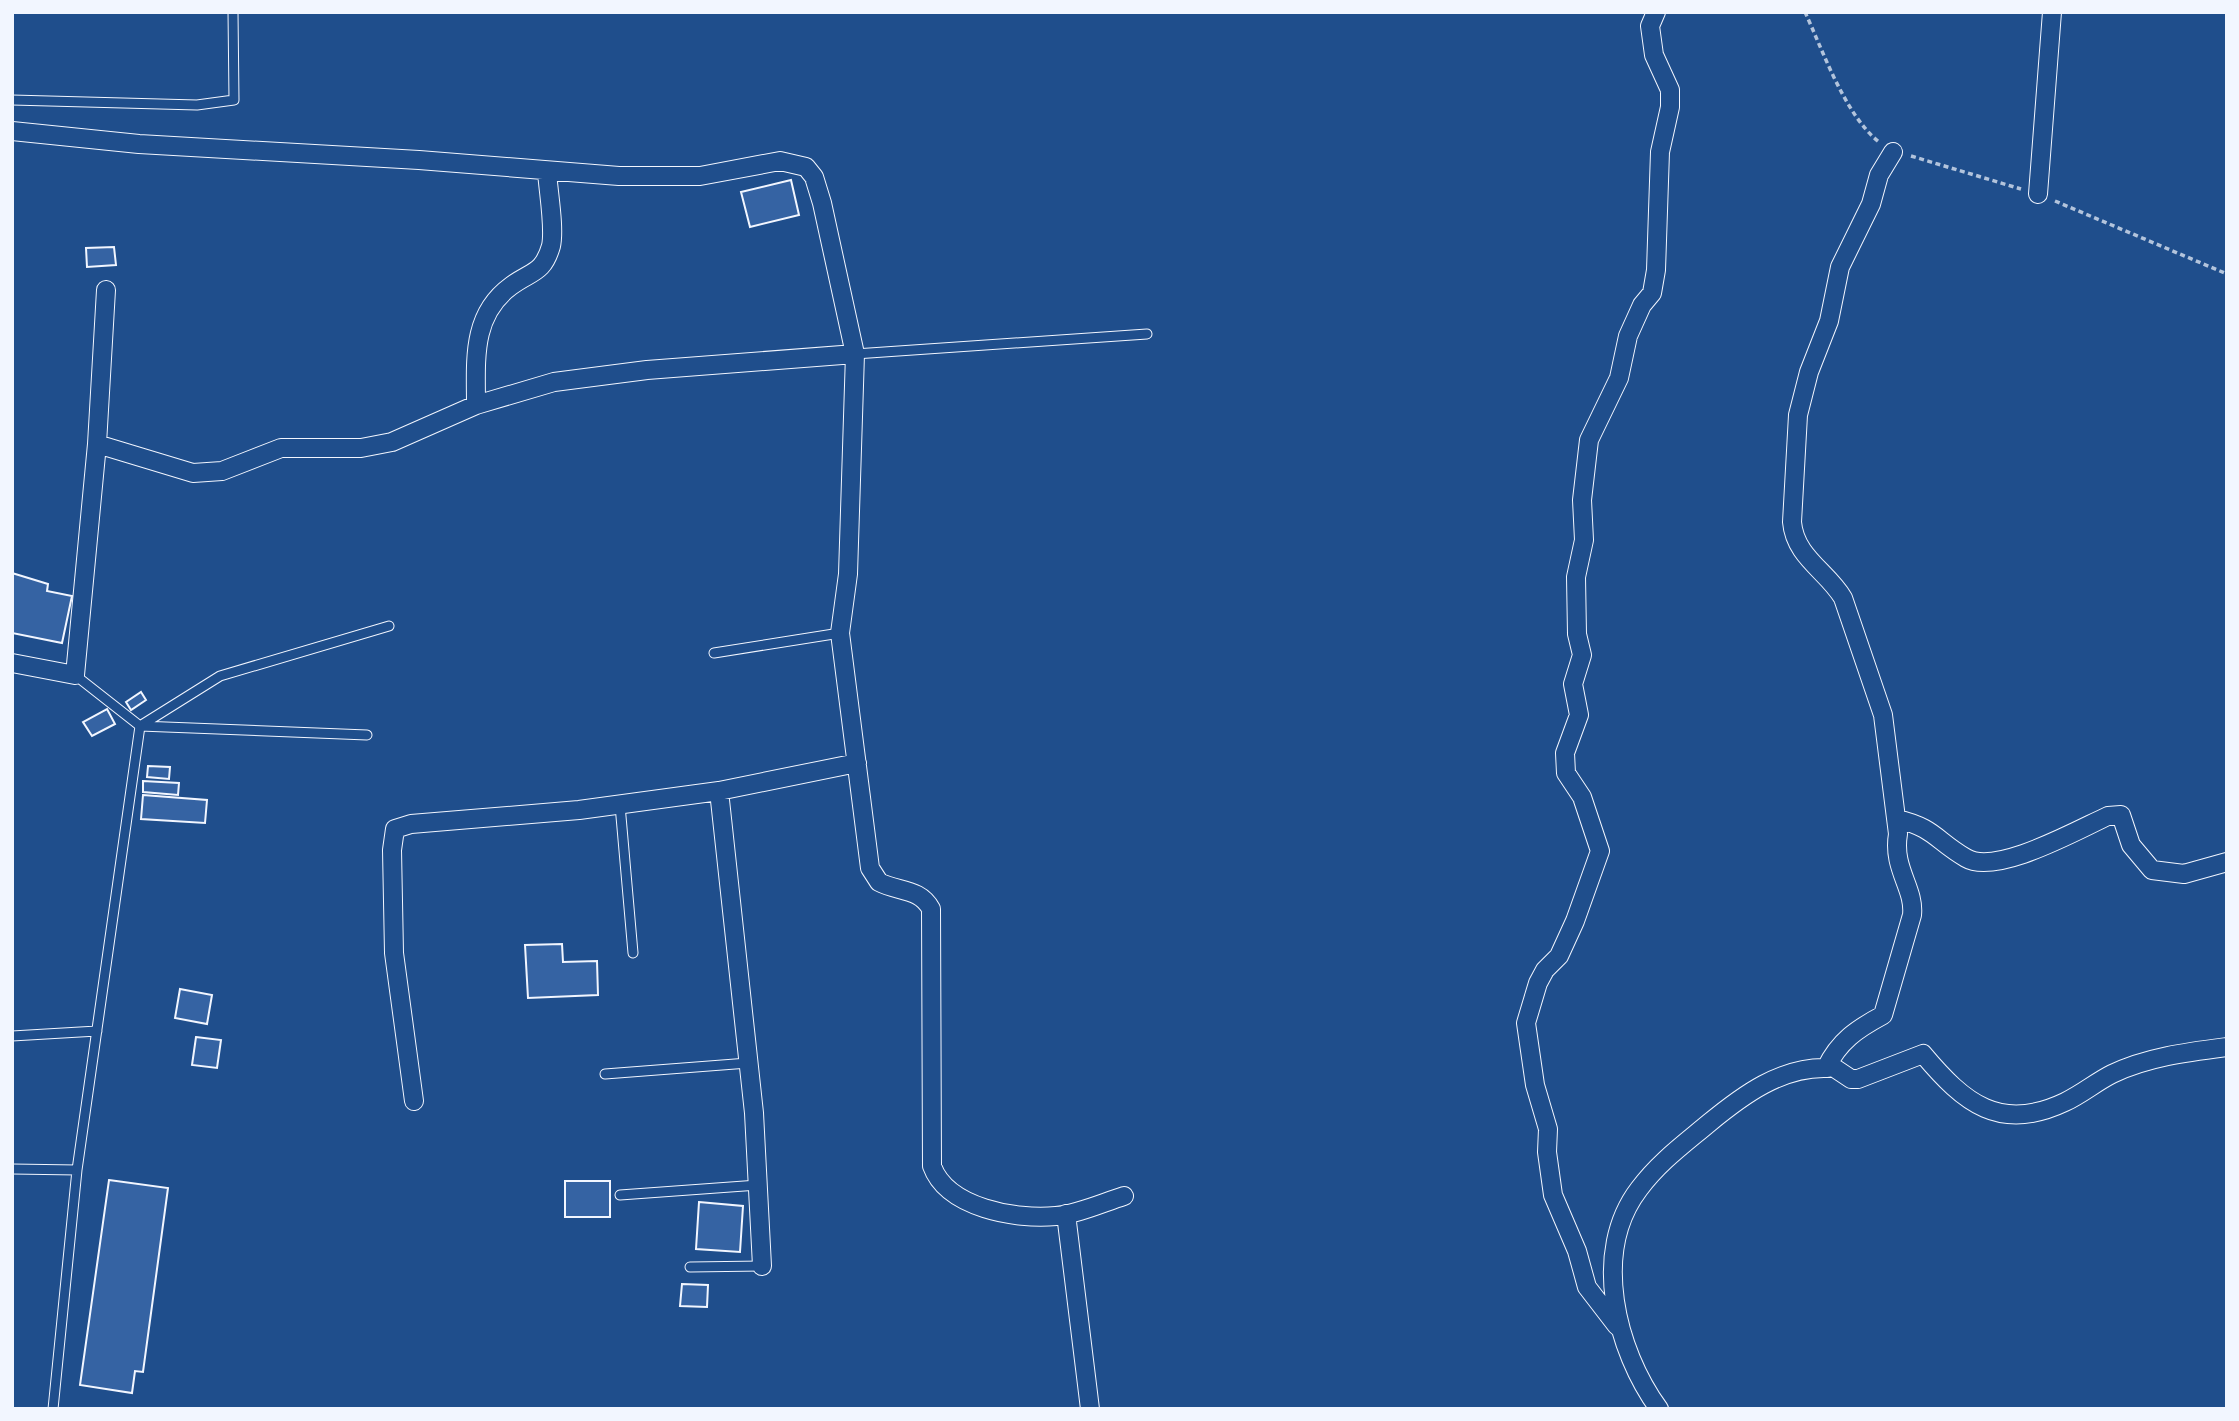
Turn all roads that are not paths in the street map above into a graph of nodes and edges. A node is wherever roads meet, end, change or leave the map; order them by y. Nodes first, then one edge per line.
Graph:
1 (233, 12) edge
2 (1656, 12) edge
3 (2052, 12) edge
4 (12, 100) edge
5 (12, 131) edge
6 (1893, 152) road end
7 (547, 170) junction
8 (2038, 194) road end
9 (106, 290) dead end
10 (1147, 334) dead end
11 (855, 354) junction
12 (476, 405) junction
13 (97, 444) junction
14 (389, 626) dead end
15 (840, 633) junction
16 (714, 653) dead end
17 (12, 663) edge
18 (75, 675) junction
19 (140, 726) junction
20 (368, 735) dead end
21 (857, 763) junction
22 (719, 791) junction
23 (620, 804) junction
24 (1896, 819) junction
25 (2227, 862) edge
26 (633, 953) dead end
27 (97, 1031) junction
28 (12, 1036) edge
29 (2227, 1047) edge
30 (748, 1063) junction
31 (1826, 1068) junction
32 (605, 1074) dead end
33 (414, 1101) dead end
34 (12, 1169) edge
35 (77, 1170) junction
36 (758, 1185) junction
37 (620, 1195) dead end
38 (1124, 1196) dead end
39 (1066, 1214) junction
40 (762, 1266) joint
41 (690, 1267) dead end
42 (1620, 1329) junction
43 (53, 1409) edge
44 (1090, 1409) edge
45 (1659, 1409) edge

1 - 4 lane
2 - 42 street
3 - 8 street
5 - 7 street
6 - 24 street
7 - 11 street
7 - 12 street
9 - 13 street
10 - 11 lane
11 - 12 street
11 - 15 street
12 - 13 street
13 - 18 street
14 - 19 lane
15 - 16 lane
15 - 21 street
17 - 18 street
18 - 19 lane
19 - 20 lane
19 - 27 lane
21 - 22 street
21 - 39 street
22 - 23 street
22 - 30 street
23 - 26 lane
23 - 33 street
24 - 25 street
24 - 31 street
27 - 28 lane
27 - 35 lane
29 - 31 street
30 - 32 lane
30 - 36 street
31 - 42 street
34 - 35 lane
35 - 43 lane
36 - 37 lane
36 - 40 street
38 - 39 street
39 - 44 street
40 - 41 lane
42 - 45 street

